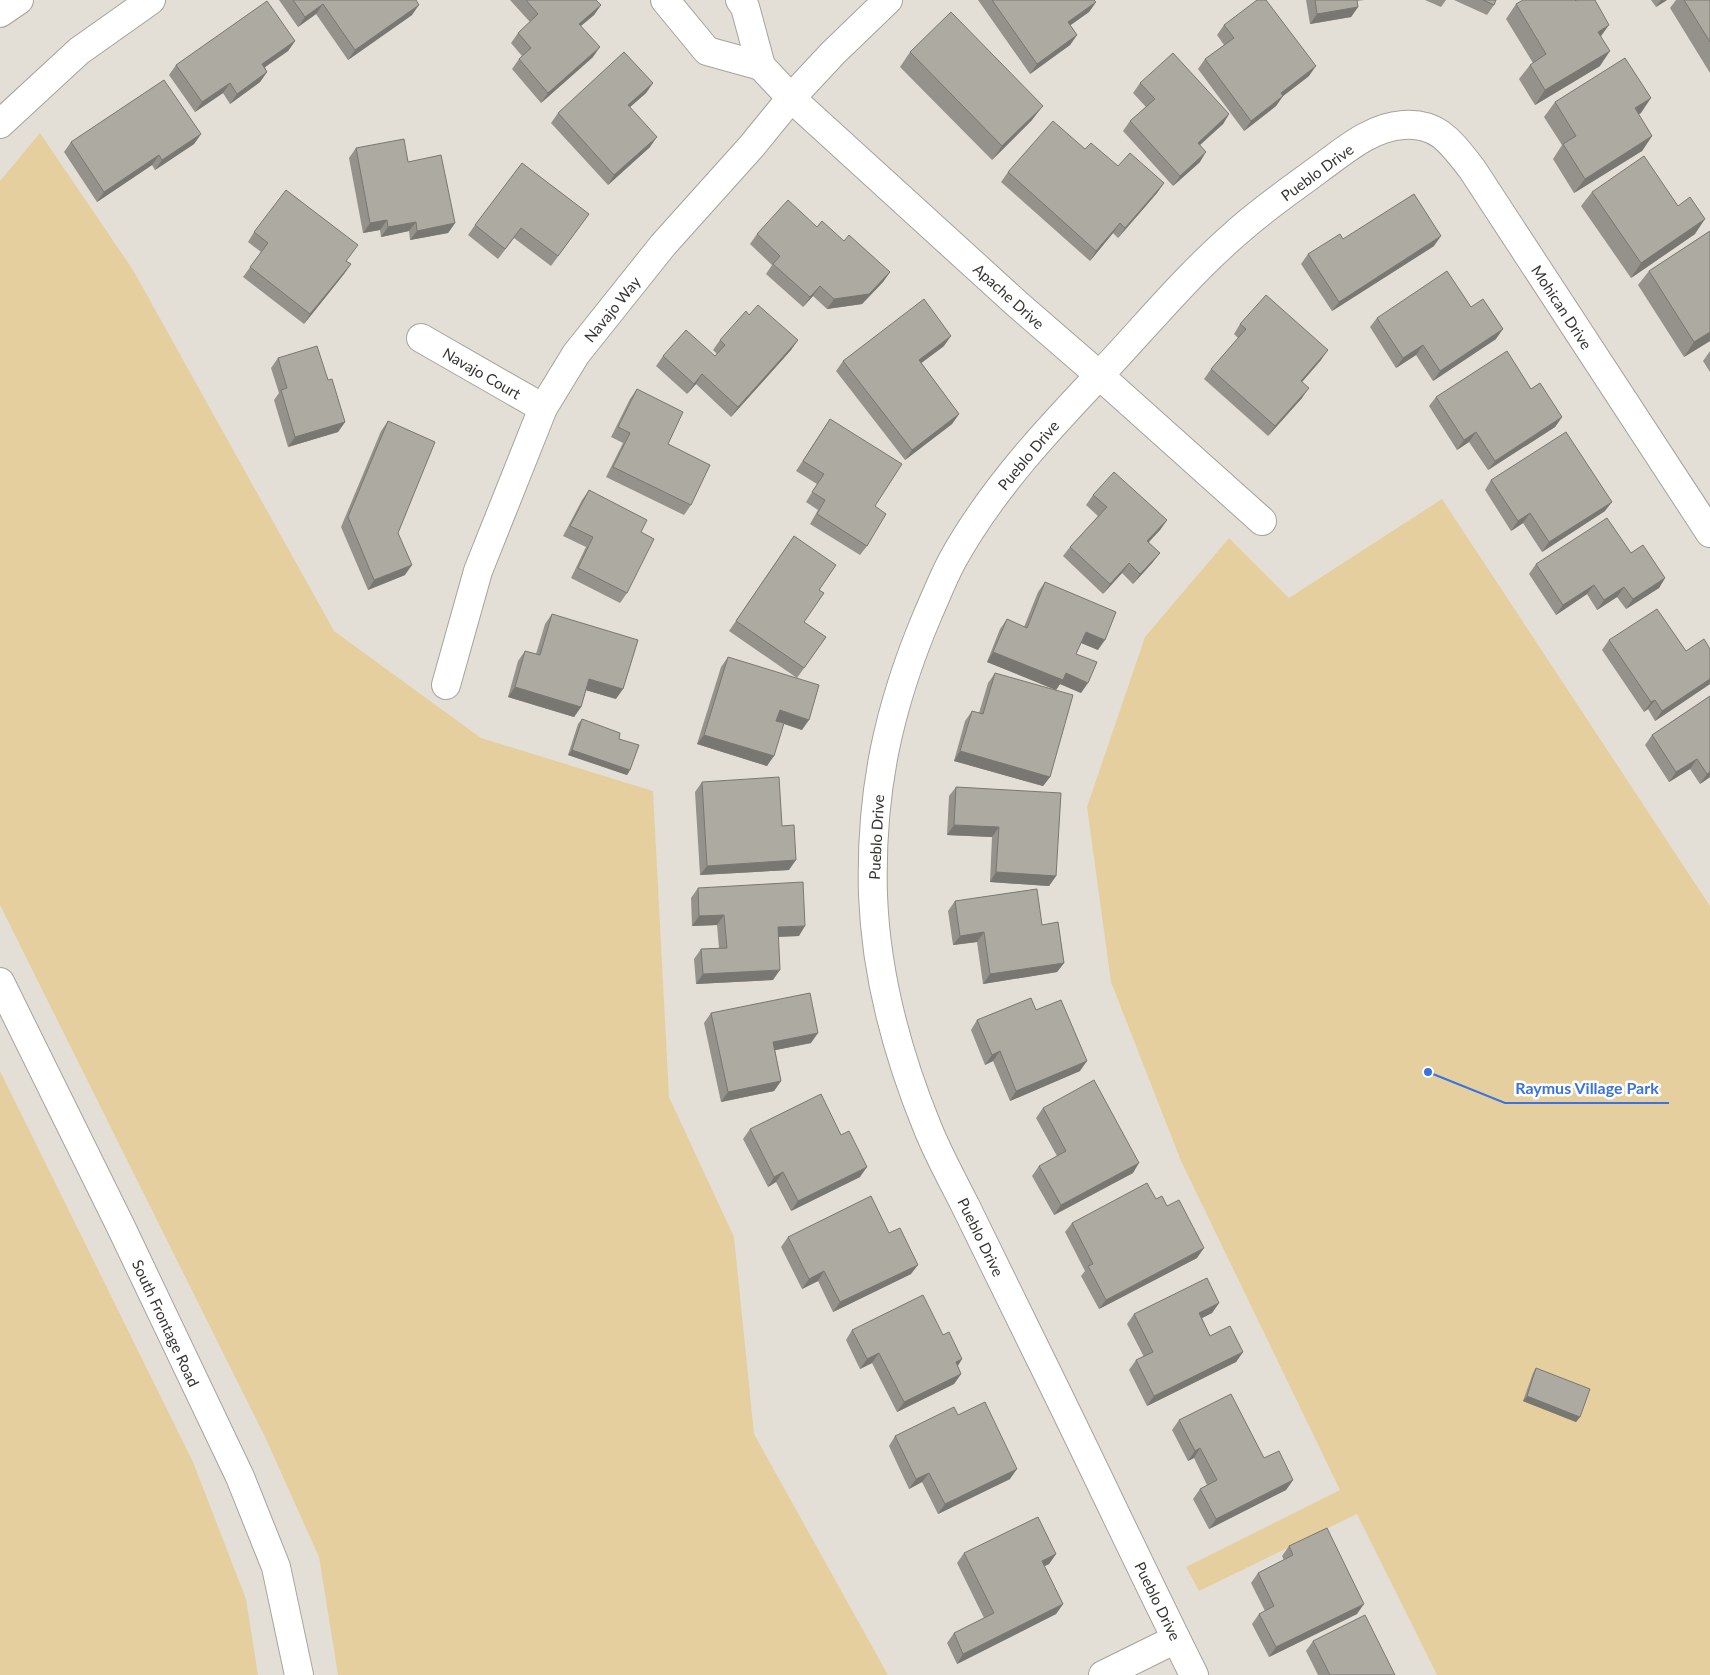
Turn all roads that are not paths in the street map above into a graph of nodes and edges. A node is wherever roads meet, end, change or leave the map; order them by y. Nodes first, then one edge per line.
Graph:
1 (19, 0) edge
2 (151, 0) edge
3 (665, 0) edge
4 (740, 0) edge
5 (888, 0) edge
6 (0, 13) edge
7 (761, 66) junction
8 (791, 98) junction
9 (0, 124) edge
10 (1386, 127) joint
11 (421, 338) dead end
12 (1100, 375) junction
13 (543, 408) junction
14 (1262, 521) dead end
15 (1710, 533) edge
16 (446, 685) dead end
17 (0, 982) edge
18 (1176, 1639) junction
19 (299, 1675) edge
20 (1103, 1675) edge
21 (1194, 1675) edge

1 - 6 main road
2 - 9 main road
3 - 7 main road
4 - 7 main road, Apache Drive
5 - 8 main road, Navajo Way
7 - 8 main road, Apache Drive
8 - 12 main road, Apache Drive
8 - 13 main road, Navajo Way
10 - 12 main road, Pueblo Drive
10 - 15 main road, Mohican Drive
11 - 13 main road, Navajo Court
12 - 14 main road, Apache Drive
12 - 18 main road, Pueblo Drive
13 - 16 main road, Navajo Way
17 - 19 main road, South Frontage Road
18 - 20 main road
18 - 21 main road, Pueblo Drive

